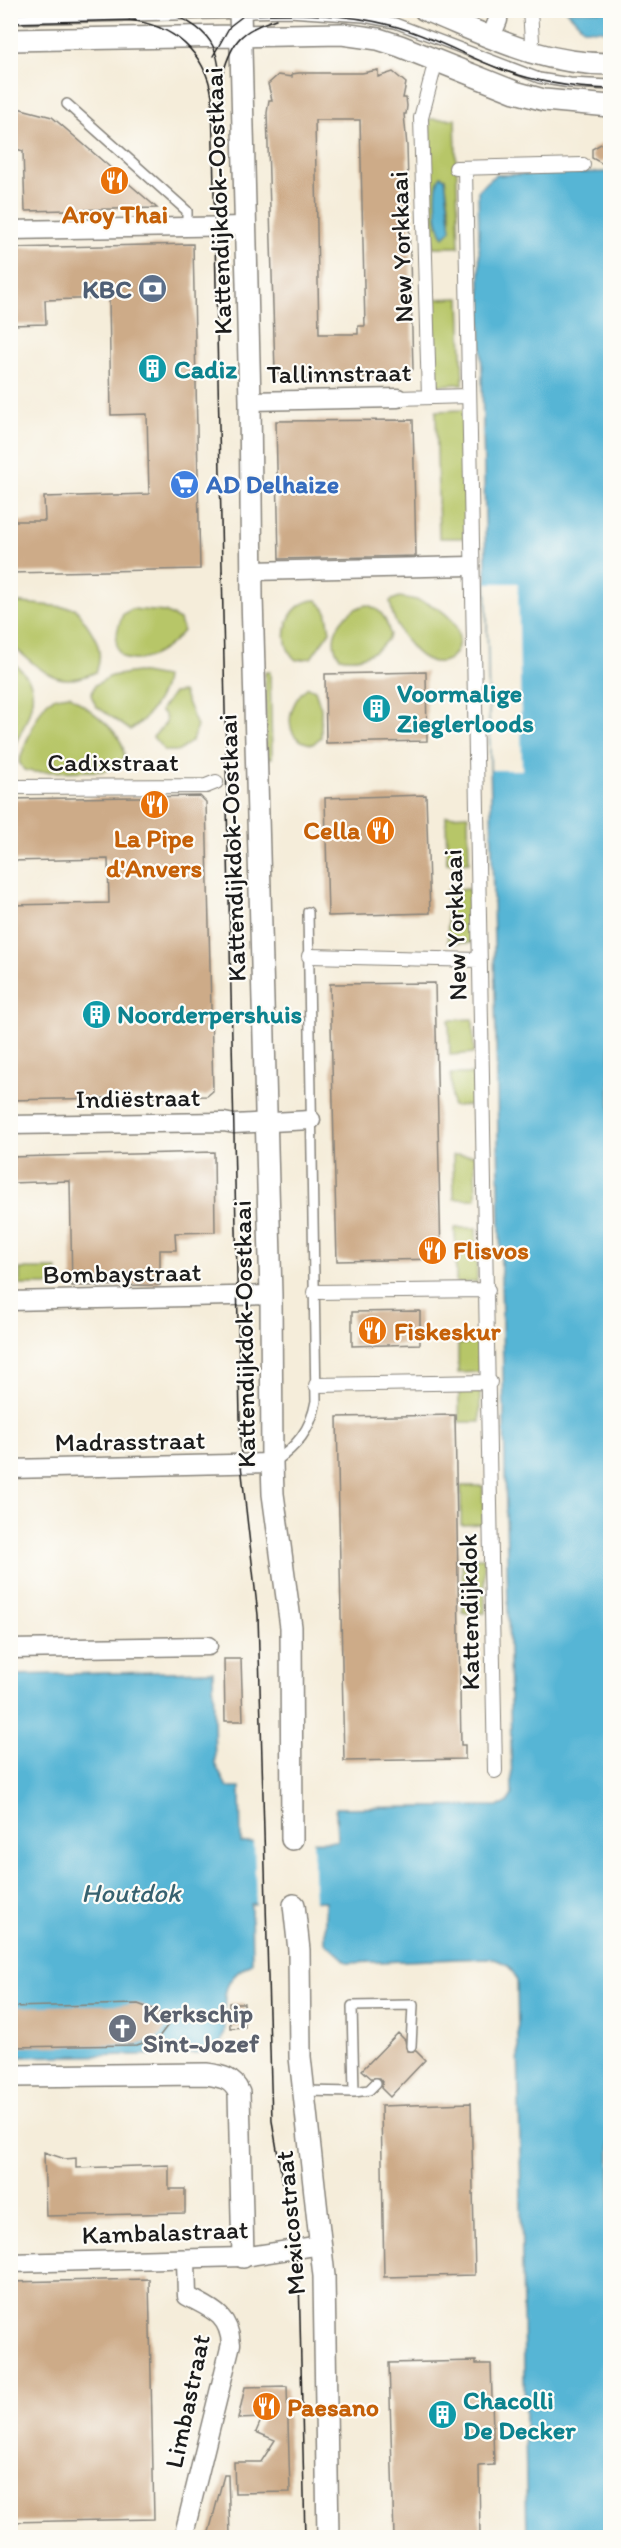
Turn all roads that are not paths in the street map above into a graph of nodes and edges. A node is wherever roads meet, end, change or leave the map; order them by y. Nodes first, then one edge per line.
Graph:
1 (425, 10) edge
2 (498, 10) edge
3 (530, 10) edge
4 (240, 12) edge
5 (10, 19) edge
6 (240, 35) junction
7 (491, 37) junction
8 (10, 40) edge
9 (532, 40) dead end
10 (436, 60) junction
11 (610, 64) edge
12 (610, 85) edge
13 (67, 104) dead end
14 (610, 106) edge
15 (583, 165) dead end
16 (245, 226) junction
17 (187, 227) junction
18 (10, 230) edge
19 (468, 396) junction
20 (429, 397) junction
21 (398, 398) joint
22 (250, 401) junction
23 (470, 566) junction
24 (252, 571) junction
25 (216, 782) dead end
26 (10, 787) edge
27 (308, 912) dead end
28 (309, 956) junction
29 (480, 960) junction
30 (311, 1120) junction
31 (267, 1121) junction
32 (10, 1125) edge
33 (488, 1290) junction
34 (314, 1292) junction
35 (271, 1295) junction
36 (10, 1302) edge
37 (490, 1382) junction
38 (316, 1385) junction
39 (492, 1452) joint
40 (272, 1463) junction
41 (10, 1468) edge
42 (208, 1646) dead end
43 (10, 1649) edge
44 (495, 1771) dead end
45 (292, 1839) dead end
46 (294, 1905) dead end
47 (411, 2046) dead end
48 (10, 2076) edge
49 (376, 2083) dead end
50 (304, 2091) junction
51 (354, 2092) junction
52 (321, 2245) junction
53 (243, 2257) junction
54 (186, 2260) junction
55 (10, 2263) edge
56 (183, 2538) edge
57 (328, 2538) edge

1 - 7 street
2 - 7 street
3 - 9 street
4 - 5 lane
4 - 6 street, Kattendijkdok-Oostkaai
4 - 12 lane
6 - 8 street
6 - 10 street
6 - 16 street, Kattendijkdok-Oostkaai
7 - 11 street
10 - 14 street
10 - 20 street, New Yorkkaai
13 - 17 lane
15 - 19 street, New Yorkkaai
16 - 17 street
16 - 22 street, Kattendijkdok-Oostkaai
17 - 18 street
19 - 20 street
19 - 23 street, New Yorkkaai
20 - 21 street, Tallinnstraat
21 - 22 street, Tallinnstraat
22 - 24 street, Kattendijkdok-Oostkaai
23 - 24 street
23 - 29 street, New Yorkkaai
24 - 31 street, Kattendijkdok-Oostkaai
25 - 26 street, Cadixstraat
27 - 28 lane
28 - 29 street
28 - 30 lane
29 - 33 street, New Yorkkaai
30 - 31 street, Indiëstraat
30 - 34 lane
31 - 32 street, Indiëstraat
31 - 35 street, Kattendijkdok-Oostkaai
33 - 34 street
33 - 37 street, New Yorkkaai
34 - 38 lane
35 - 36 street, Bombaystraat
35 - 40 street, Kattendijkdok-Oostkaai
37 - 38 street
37 - 39 street, New Yorkkaai
38 - 40 lane
39 - 44 street, Kattendijkdok
40 - 41 street, Madrasstraat
40 - 45 street, Kattendijkdok-Oostkaai
42 - 43 street
46 - 50 street, Mexicostraat
47 - 51 lane
48 - 53 street
49 - 51 lane
50 - 51 lane
50 - 52 street, Mexicostraat
52 - 53 street, Kambalastraat
52 - 57 street, Mexicostraat
53 - 54 street, Kambalastraat
54 - 55 street, Kambalastraat
54 - 56 street, Limbastraat

